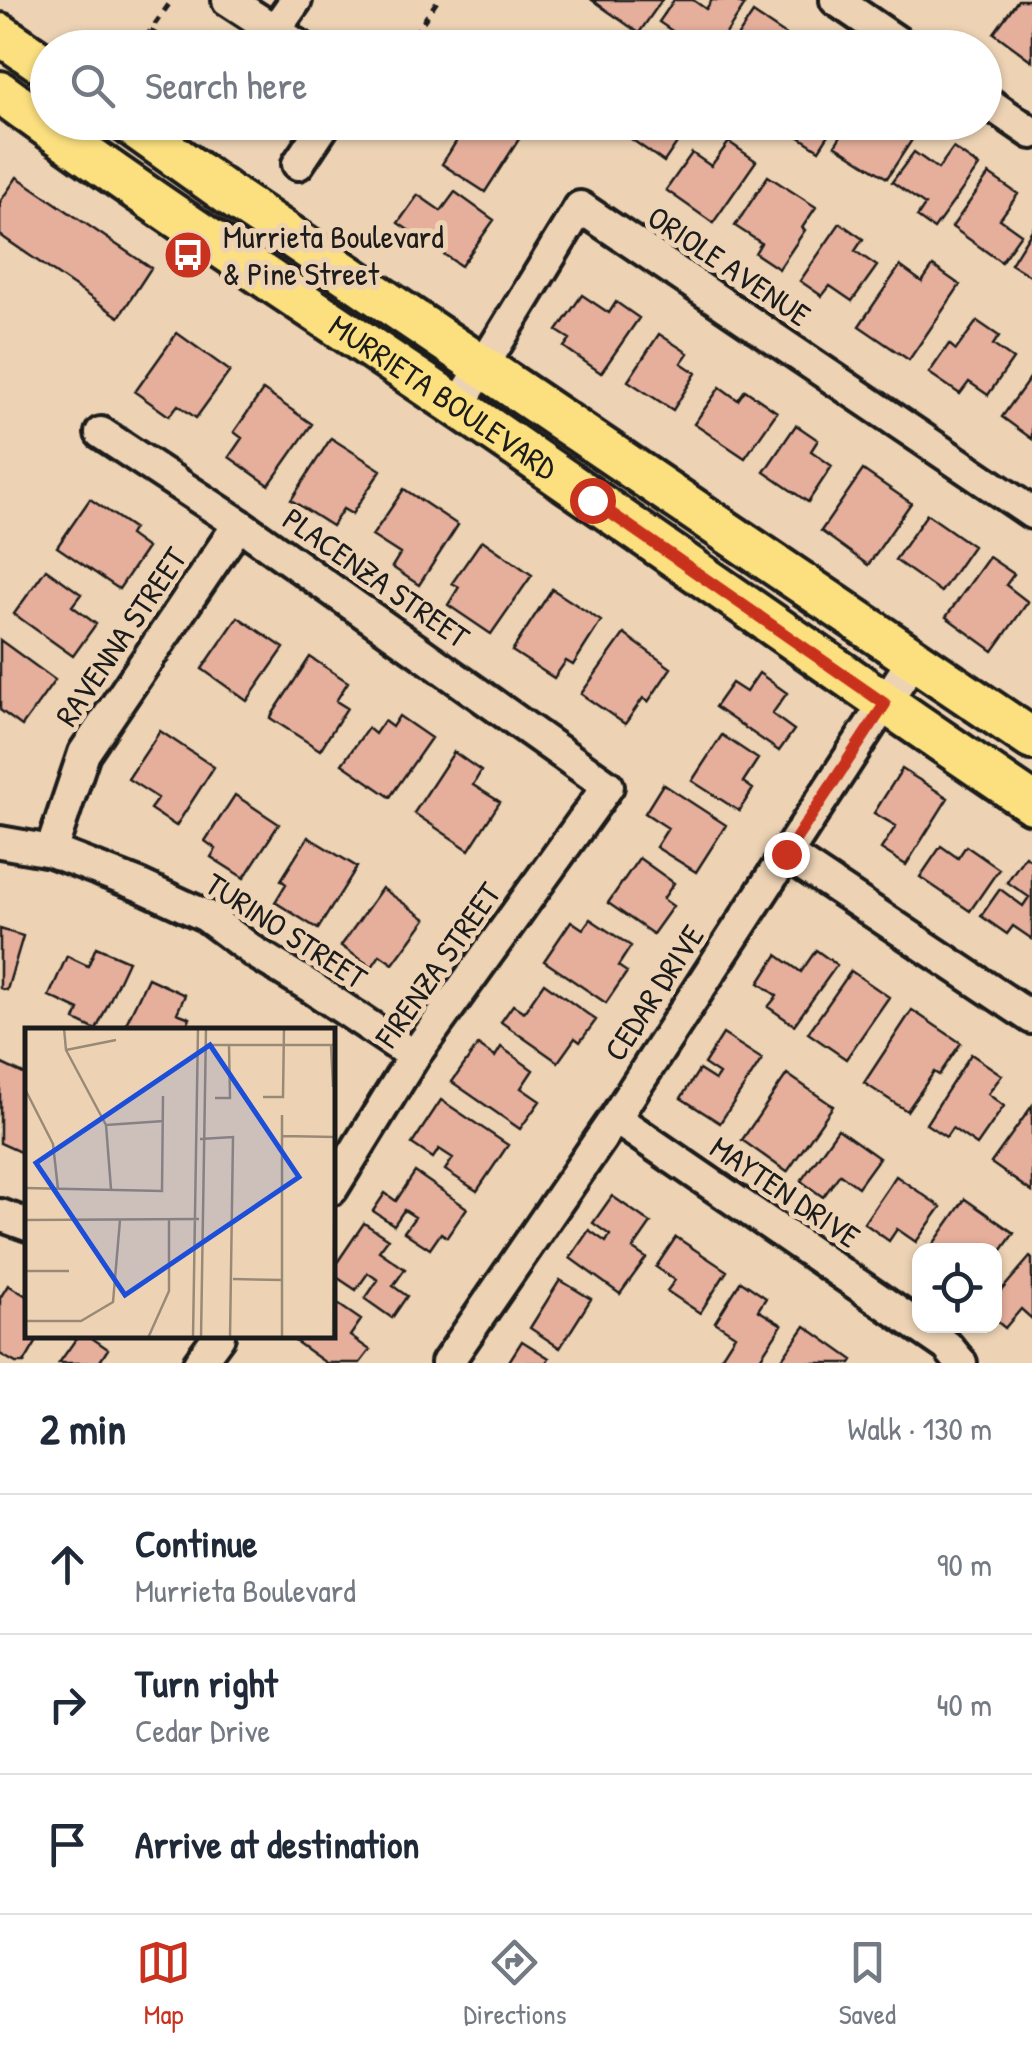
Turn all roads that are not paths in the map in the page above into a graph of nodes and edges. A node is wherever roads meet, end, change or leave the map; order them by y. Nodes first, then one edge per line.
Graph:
1 (228, 0) edge
2 (296, 0) edge
3 (836, 0) edge
4 (275, 30) joint
5 (880, 30) edge
6 (0, 34) edge
7 (30, 55) edge
8 (0, 92) edge
9 (1002, 112) edge
10 (30, 113) edge
11 (1032, 132) edge
12 (68, 140) edge
13 (153, 140) edge
14 (314, 140) edge
15 (298, 164) dead end
16 (484, 366) junction
17 (458, 407) junction
18 (100, 432) dead end
19 (1032, 514) edge
20 (239, 524) junction
21 (914, 658) junction
22 (885, 704) junction
23 (1032, 739) edge
24 (608, 786) joint
25 (1032, 803) edge
26 (0, 842) edge
27 (51, 851) junction
28 (786, 854) junction
29 (1032, 1018) edge
30 (414, 1056) junction
31 (615, 1118) junction
32 (335, 1184) edge
33 (0, 1215) edge
34 (25, 1224) edge
35 (218, 1338) edge
36 (199, 1363) edge
37 (447, 1363) edge
38 (961, 1363) edge

1 - 4 street
2 - 4 street
3 - 5 street
6 - 7 main road
8 - 10 main road, MURRIETA BOULEVARD
9 - 11 street
12 - 17 main road, MURRIETA BOULEVARD
13 - 16 main road, MURRIETA BOULEVARD
14 - 15 street
16 - 17 street, ORIOLE AVENUE
16 - 19 street, ORIOLE AVENUE
16 - 21 main road, MURRIETA BOULEVARD
17 - 22 main road, MURRIETA BOULEVARD
18 - 20 street, PLACENZA STREET
20 - 24 street, PLACENZA STREET
20 - 27 street, RAVENNA STREET
21 - 22 street, CEDAR DRIVE
21 - 23 main road, MURRIETA BOULEVARD
22 - 25 main road, MURRIETA BOULEVARD
22 - 28 street, CEDAR DRIVE
24 - 30 street, FIRENZA STREET
26 - 27 street, TURINO STREET
27 - 30 street, TURINO STREET
28 - 29 street
28 - 31 street, CEDAR DRIVE
30 - 32 street, FIRENZA STREET
31 - 37 street, CEDAR DRIVE
31 - 38 street, MAYTEN DRIVE
33 - 34 street
35 - 36 street

